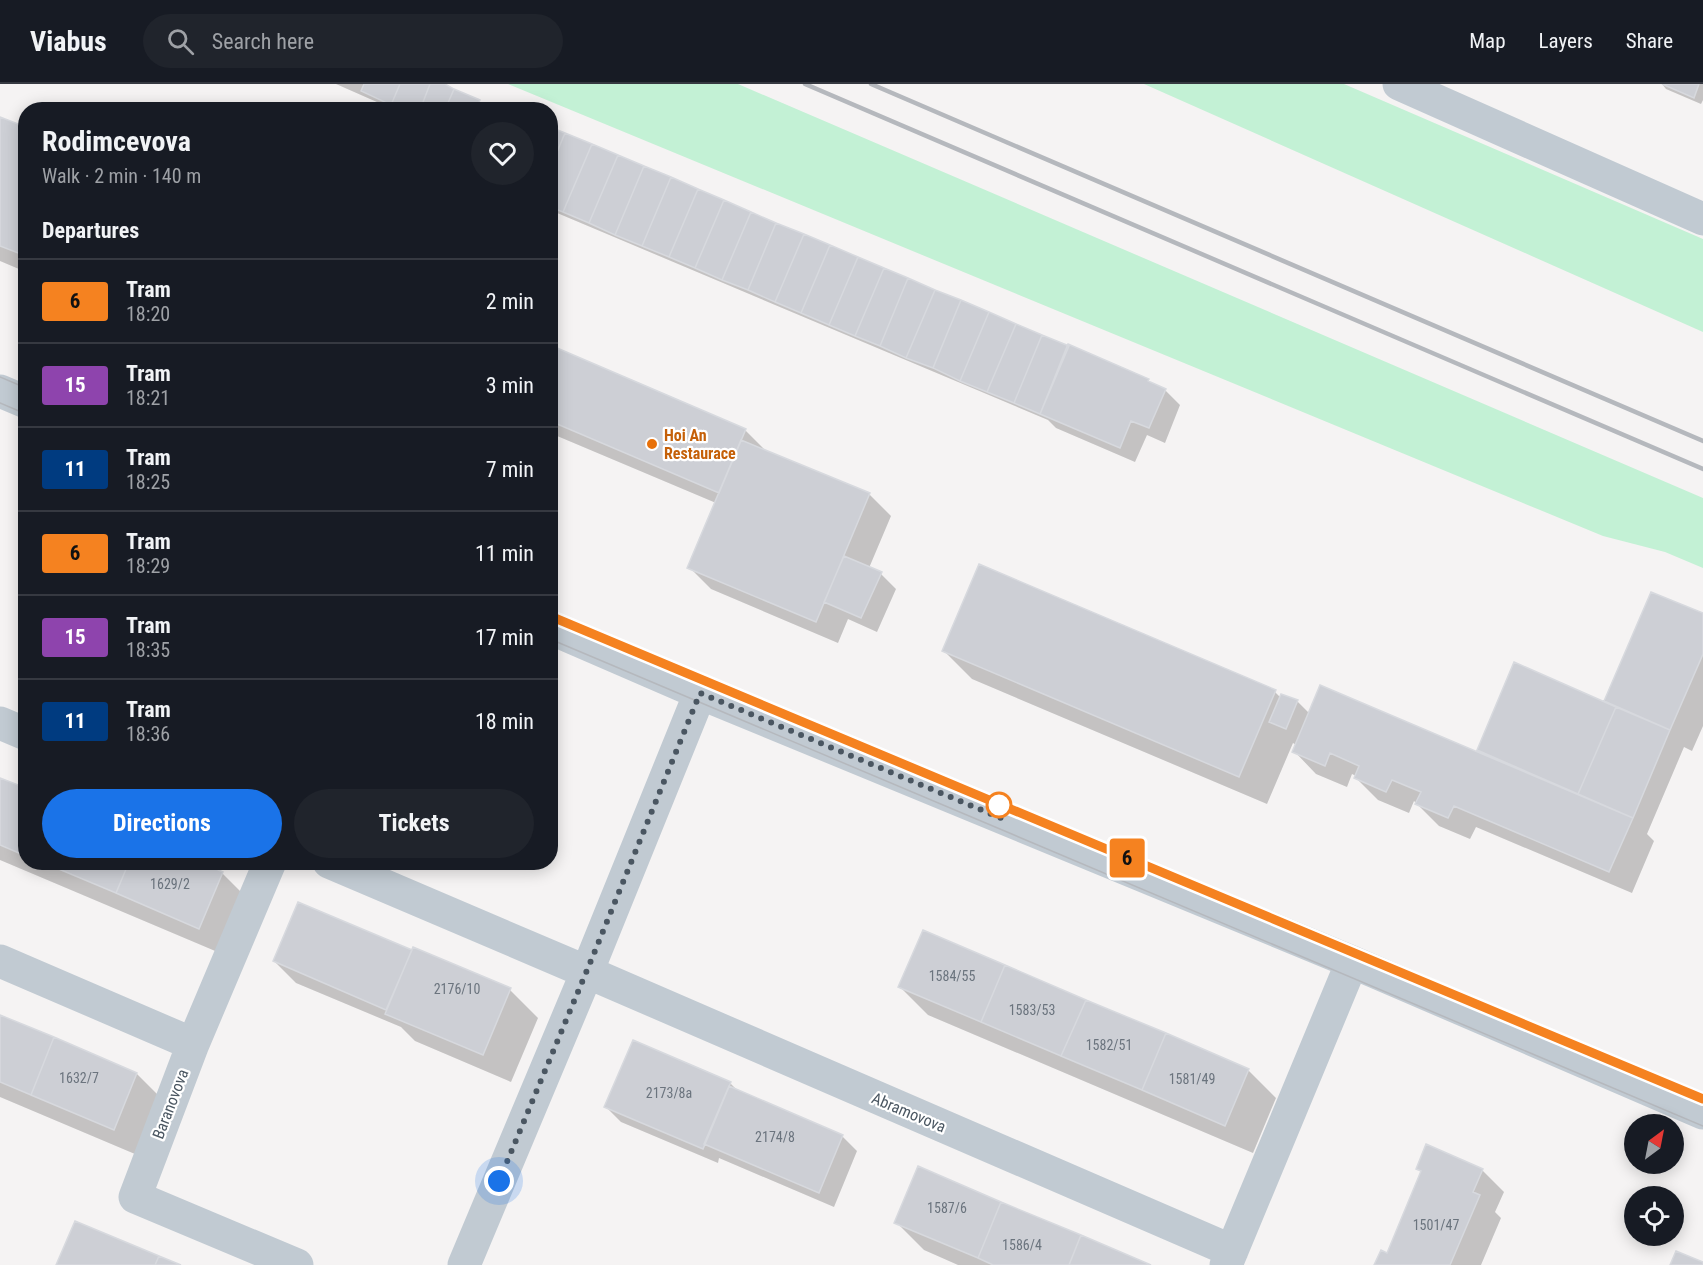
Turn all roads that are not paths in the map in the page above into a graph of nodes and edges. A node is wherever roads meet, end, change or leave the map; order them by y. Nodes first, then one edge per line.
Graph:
1 (1399, 84) edge
2 (1703, 219) edge
3 (0, 391) edge
4 (18, 399) edge
5 (558, 631) edge
6 (700, 693) junction
7 (0, 723) edge
8 (18, 731) edge
9 (267, 870) edge
10 (348, 870) edge
11 (0, 961) edge
12 (1352, 962) junction
13 (587, 972) junction
14 (193, 1044) junction
15 (1703, 1113) edge
16 (1229, 1258) edge
17 (297, 1265) edge
18 (464, 1265) edge

1 - 2 street
3 - 4 street
5 - 6 street
6 - 12 street
6 - 13 street
7 - 8 street
9 - 14 street
10 - 13 street
11 - 14 street
12 - 15 street
12 - 16 street, Abramovova
13 - 16 street, Abramovova
13 - 18 street
14 - 17 street, Baranovova

